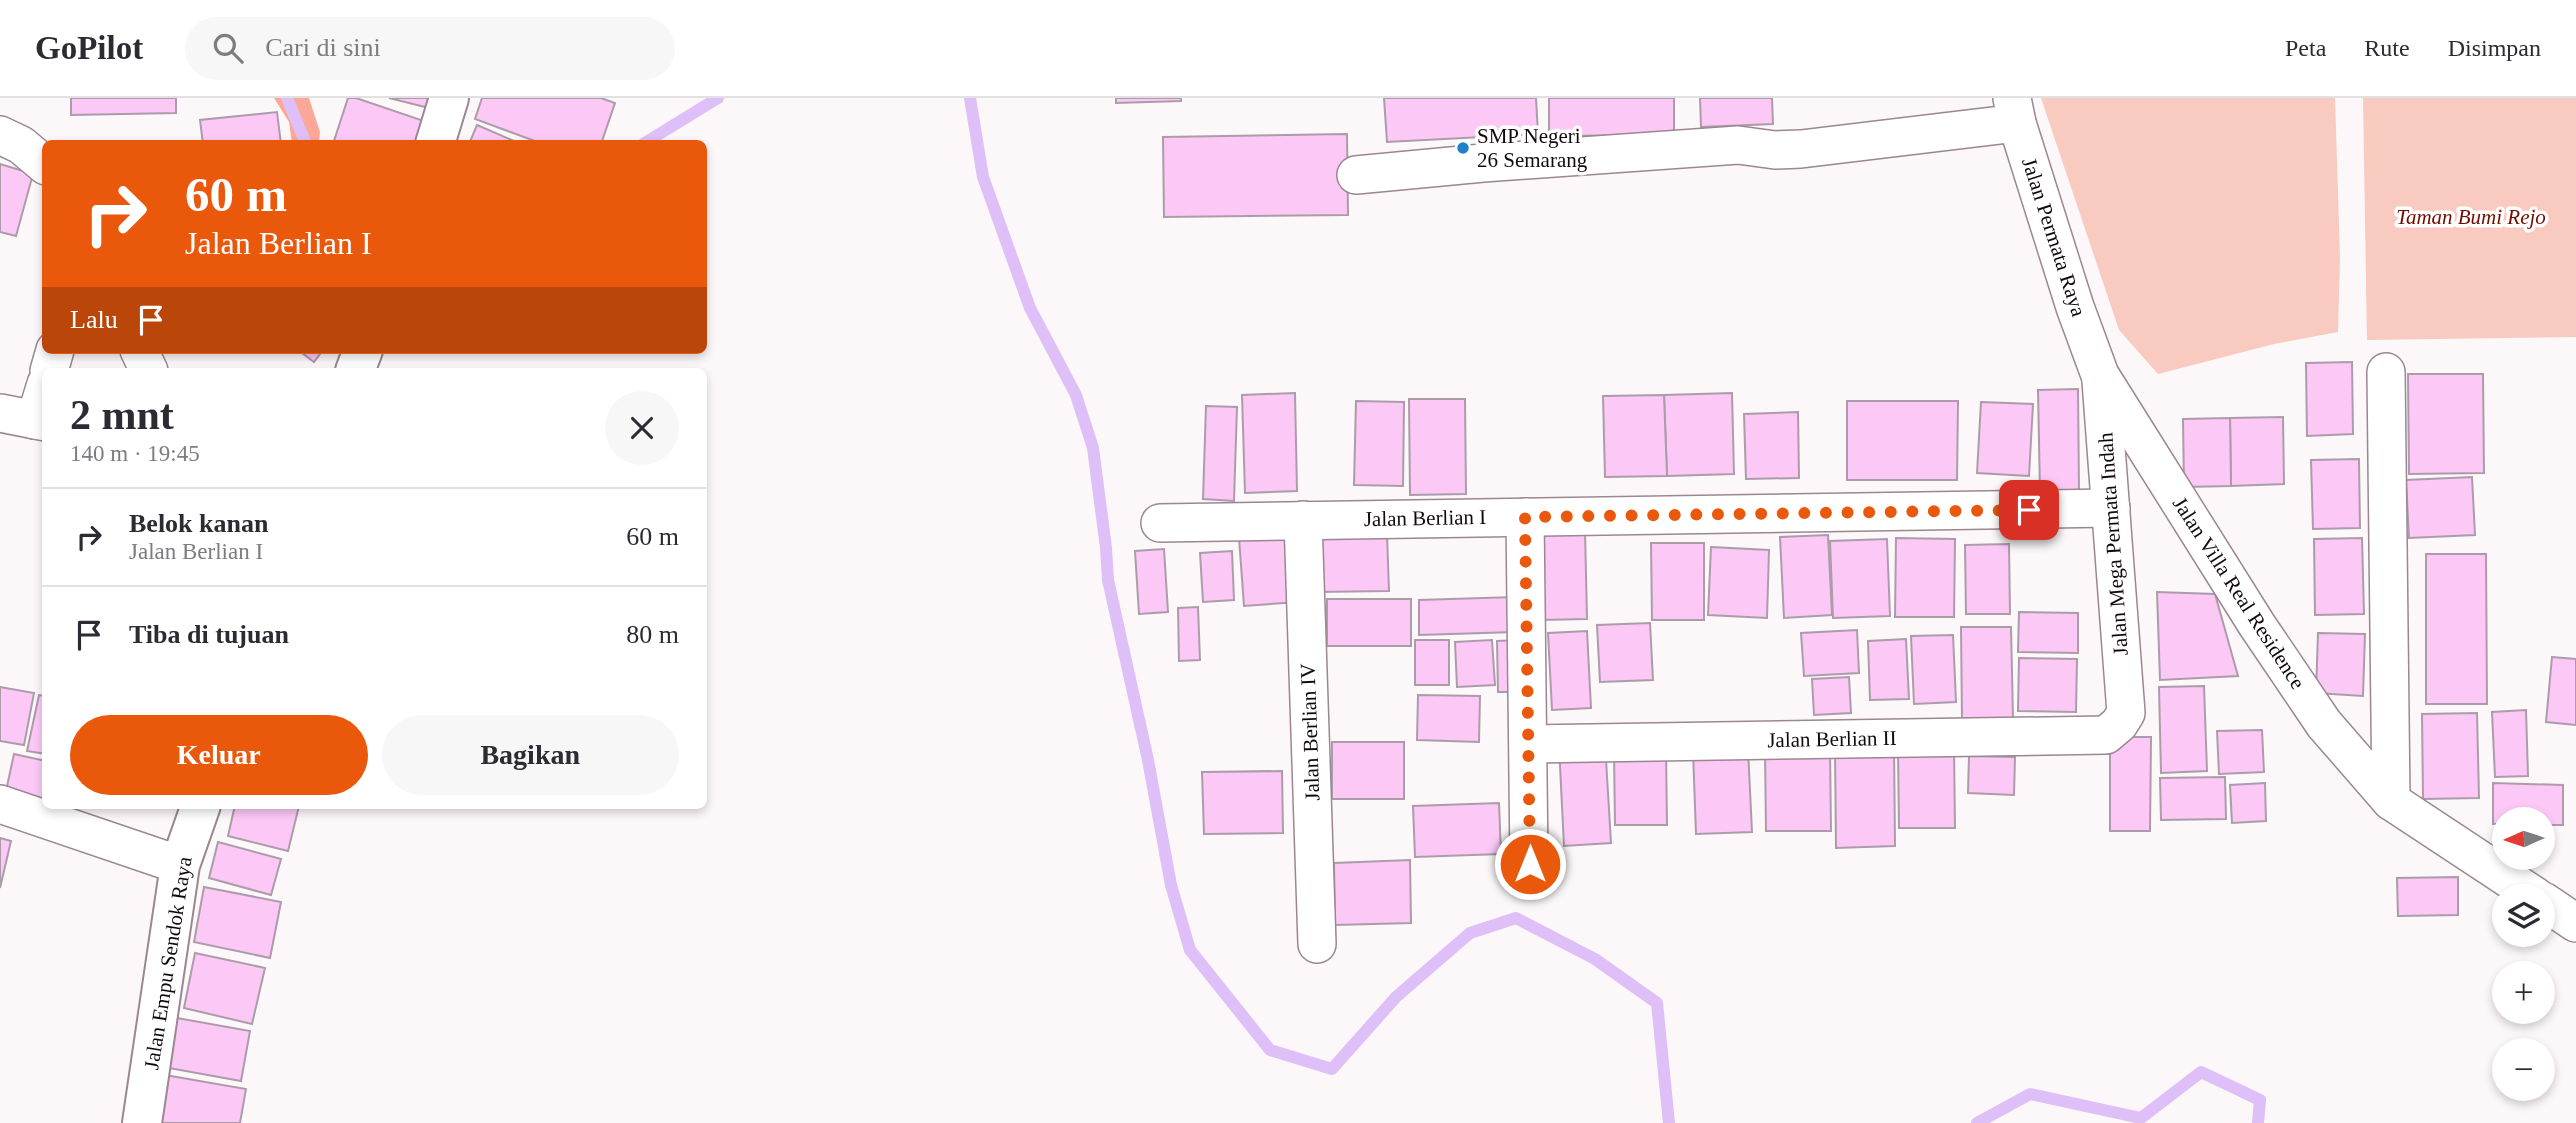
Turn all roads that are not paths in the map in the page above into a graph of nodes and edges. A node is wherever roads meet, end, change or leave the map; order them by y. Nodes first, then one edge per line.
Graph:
1 (449, 98) edge
2 (2015, 110) edge
3 (0, 135) edge
4 (436, 140) edge
5 (42, 163) edge
6 (1356, 175) dead end
7 (2386, 372) dead end
8 (2100, 375) junction
9 (0, 413) edge
10 (40, 421) edge
11 (2111, 508) junction
12 (1525, 517) junction
13 (1304, 520) junction
14 (1160, 523) dead end
15 (2126, 713) joint
16 (1529, 744) junction
17 (2391, 801) junction
18 (0, 804) edge
19 (200, 809) edge
20 (1530, 864) dead end
21 (180, 865) junction
22 (2517, 884) edge
23 (2555, 909) edge
24 (2576, 923) edge
25 (1317, 944) dead end
26 (142, 1123) edge

1 - 4 main road
2 - 6 street
2 - 8 street, Jalan Permata Raya
3 - 5 street
7 - 17 street
8 - 11 street, Jalan Mega Permata Indah
8 - 17 street, Jalan Villa Real Residence
9 - 10 street
11 - 12 street, Jalan Berlian I
11 - 15 street, Jalan Mega Permata Indah
12 - 13 street, Jalan Berlian I
12 - 16 street
13 - 14 street, Jalan Berlian I
13 - 25 street, Jalan Berlian IV
15 - 16 street, Jalan Berlian II
16 - 20 street
17 - 22 street, Jalan Villa Real Residence
18 - 21 street
19 - 21 main road, Jalan Empu Sendok Raya
21 - 26 main road, Jalan Empu Sendok Raya
23 - 24 street

